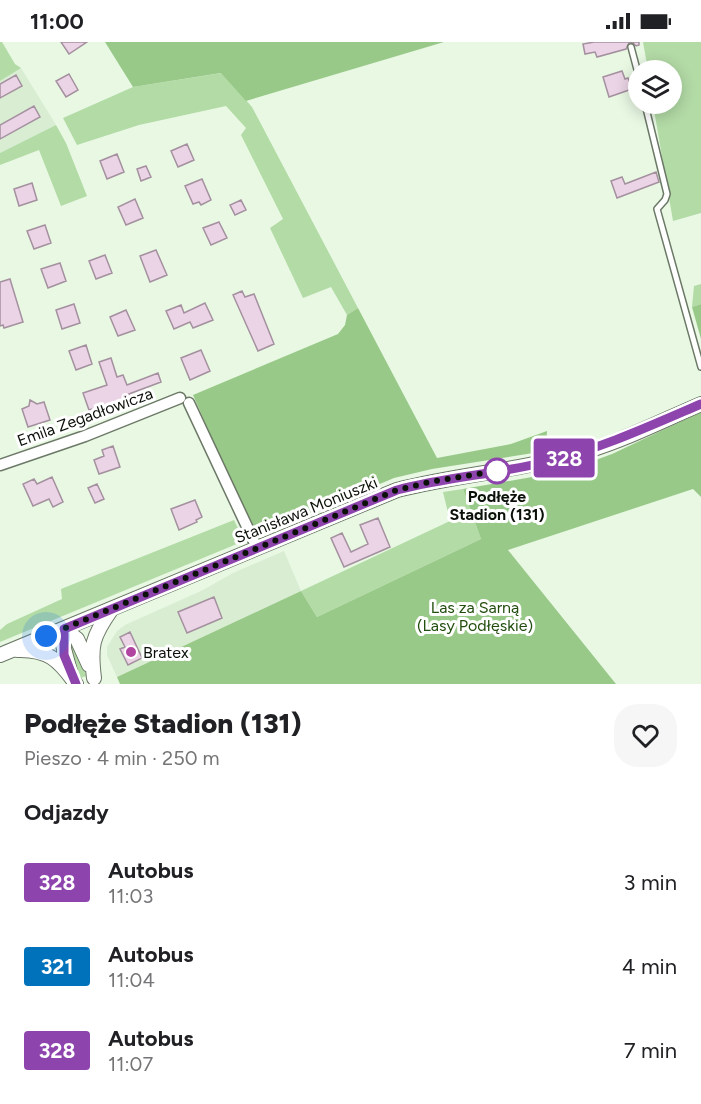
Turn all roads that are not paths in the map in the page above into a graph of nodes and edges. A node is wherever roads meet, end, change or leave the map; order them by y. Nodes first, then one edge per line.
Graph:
1 (631, 47) dead end
2 (634, 60) edge
3 (647, 114) edge
4 (701, 367) edge
5 (701, 404) edge
6 (0, 465) edge
7 (257, 548) junction
8 (112, 609) junction
9 (64, 629) junction
10 (6, 652) edge
11 (95, 681) edge
12 (76, 684) edge

1 - 2 lane
3 - 4 lane
5 - 7 street, Stanisława Moniuszki
6 - 7 street, Emila Zegadłowicza
7 - 8 street, Stanisława Moniuszki
8 - 9 street, Stanisława Moniuszki
8 - 11 street
9 - 10 street, Stanisława Moniuszki
9 - 11 street
9 - 12 street
10 - 12 street

